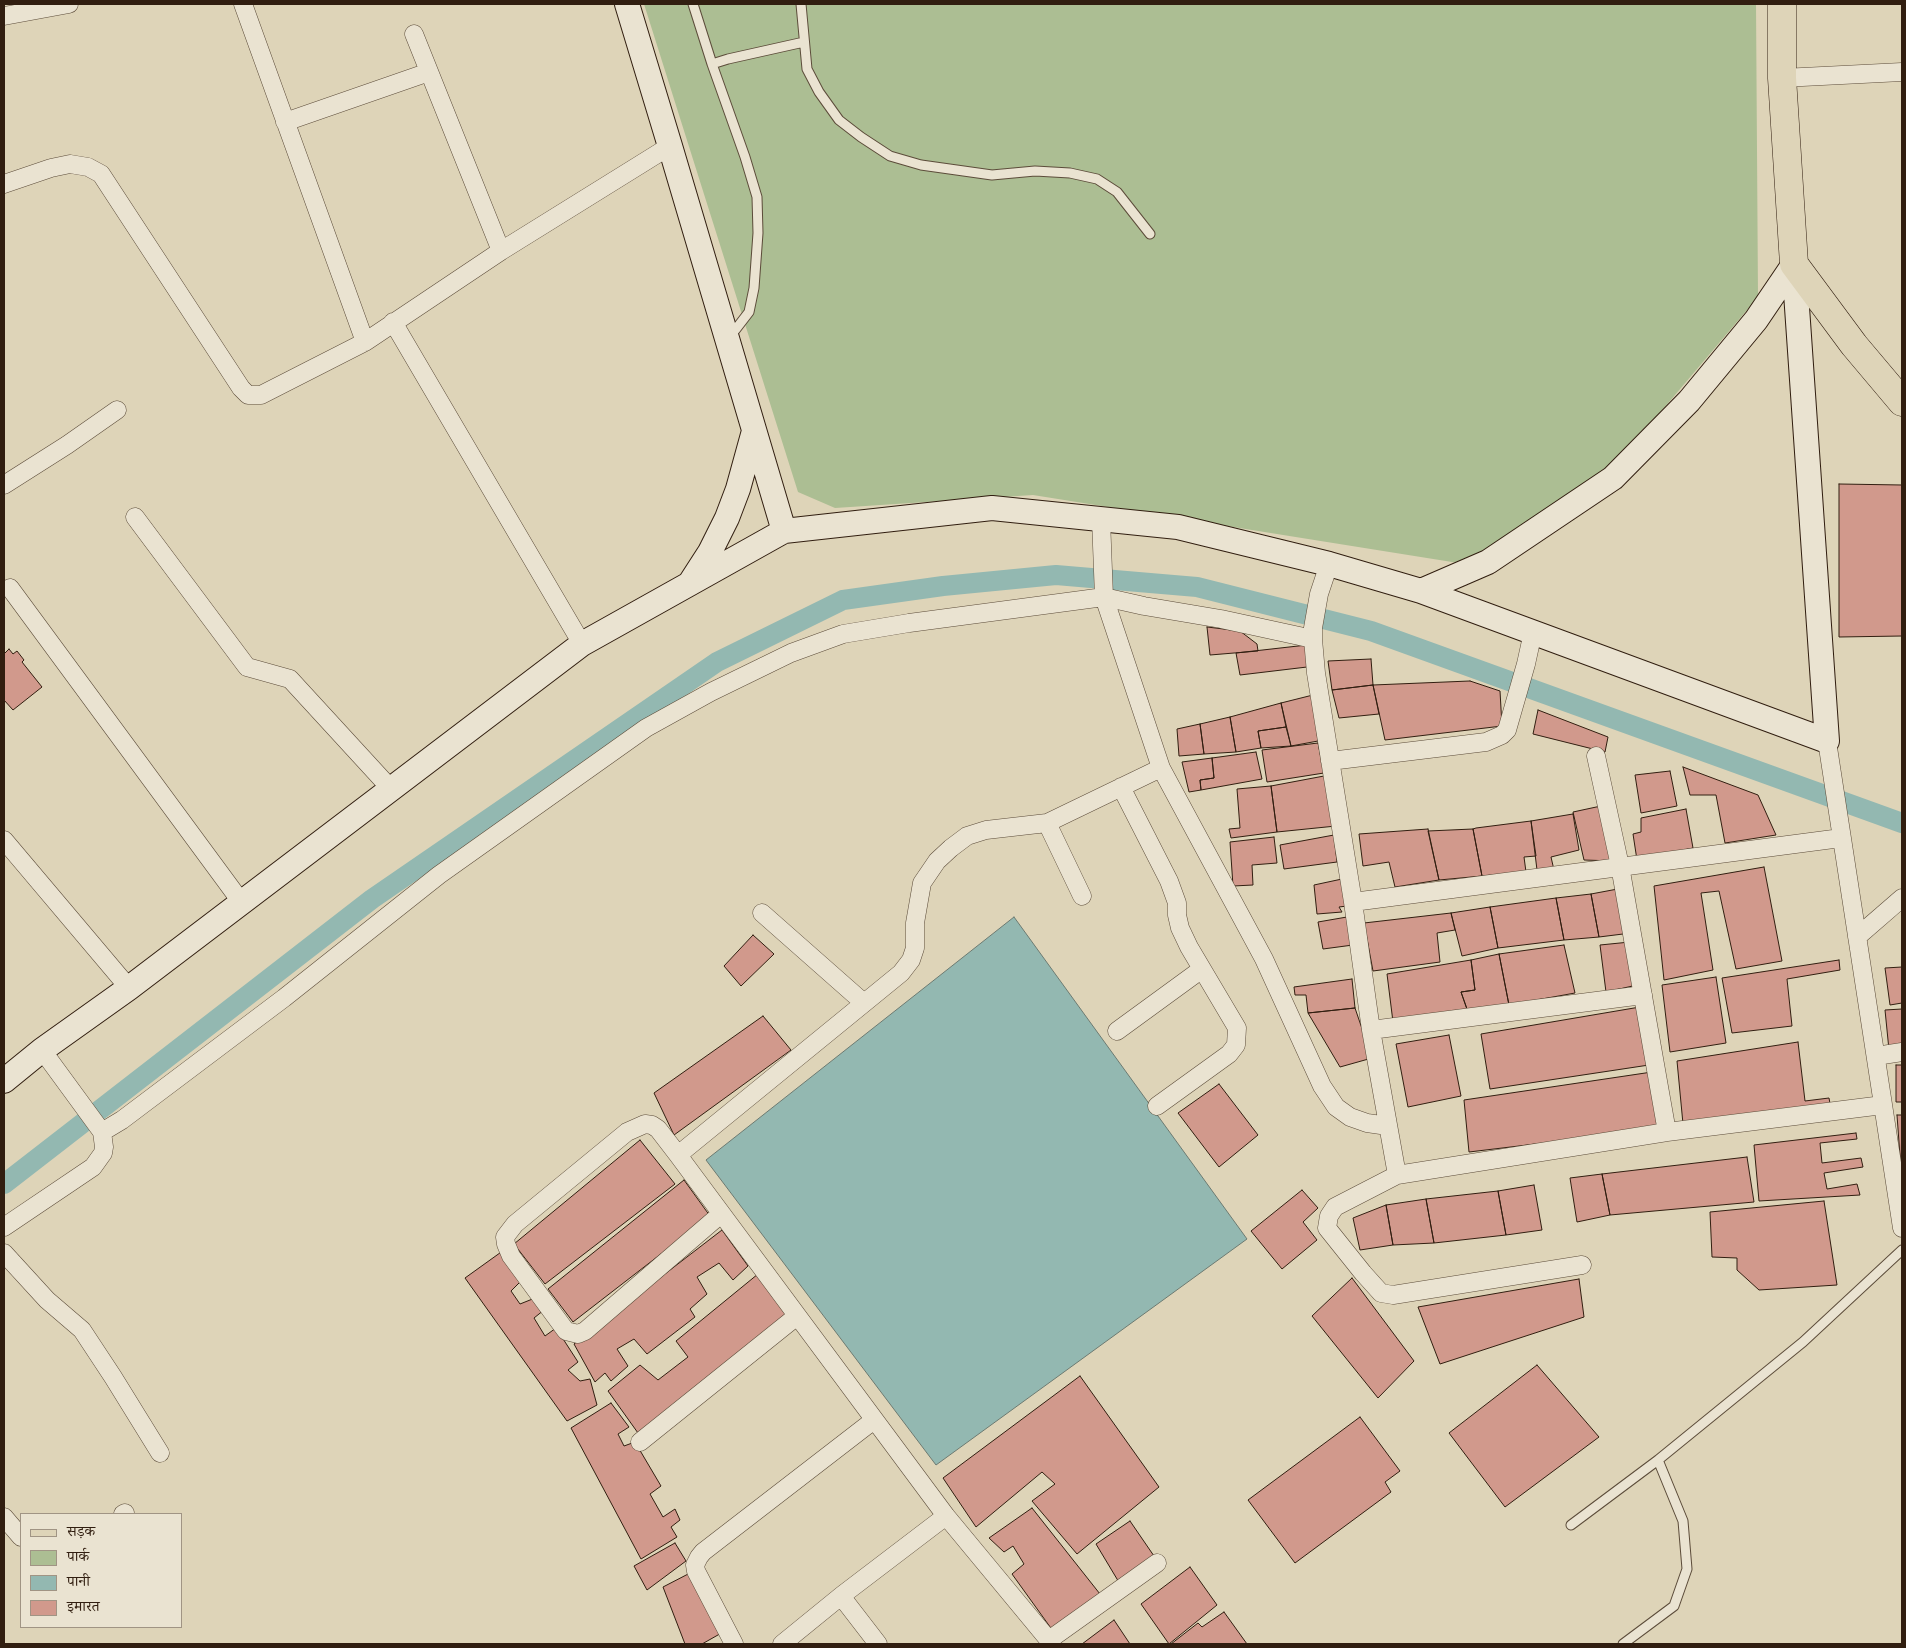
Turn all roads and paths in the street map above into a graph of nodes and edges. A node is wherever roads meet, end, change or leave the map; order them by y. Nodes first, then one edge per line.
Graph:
1 (69, 4) edge
2 (243, 4) edge
3 (627, 4) edge
4 (693, 4) edge
5 (802, 4) edge
6 (1782, 4) edge
7 (4, 16) edge
8 (414, 34) dead end
9 (804, 42) junction
10 (712, 64) junction
11 (429, 72) junction
12 (1902, 72) edge
13 (1782, 78) junction
14 (286, 122) junction
15 (670, 146) junction
16 (4, 184) edge
17 (1150, 234) dead end
18 (501, 251) junction
19 (1794, 264) junction
20 (394, 322) junction
21 (728, 340) junction
22 (365, 342) junction
23 (1902, 402) edge
24 (117, 410) dead end
25 (754, 430) junction
26 (4, 484) edge
27 (135, 517) dead end
28 (1100, 519) junction
29 (784, 532) junction
30 (1329, 564) junction
31 (689, 585) junction
32 (10, 588) dead end
33 (1104, 590) junction
34 (1421, 591) junction
35 (1533, 632) junction
36 (1313, 633) junction
37 (582, 644) junction
38 (1826, 741) junction
39 (1596, 756) dead end
40 (1330, 761) junction
41 (1161, 768) junction
42 (1121, 787) junction
43 (391, 789) junction
44 (1047, 823) junction
45 (1842, 838) junction
46 (4, 840) edge
47 (1620, 866) junction
48 (1082, 896) dead end
49 (1902, 898) edge
50 (242, 902) junction
51 (1353, 902) junction
52 (762, 913) dead end
53 (1857, 937) junction
54 (1202, 969) junction
55 (129, 988) junction
56 (1643, 995) junction
57 (864, 1003) junction
58 (1371, 1030) junction
59 (1117, 1031) dead end
60 (42, 1050) junction
61 (1902, 1052) edge
62 (1876, 1056) junction
63 (4, 1081) edge
64 (1883, 1105) junction
65 (1157, 1106) dead end
66 (97, 1126) junction
67 (1388, 1126) junction
68 (1667, 1132) junction
69 (678, 1155) junction
70 (1898, 1173) edge
71 (1396, 1175) junction
72 (722, 1214) junction
73 (4, 1227) edge
74 (1902, 1228) edge
75 (1902, 1250) edge
76 (4, 1253) edge
77 (1582, 1265) dead end
78 (797, 1316) junction
79 (874, 1420) junction
80 (640, 1442) dead end
81 (160, 1454) dead end
82 (1658, 1460) junction
83 (946, 1516) junction
84 (4, 1517) edge
85 (1571, 1525) dead end
86 (20, 1537) edge
87 (1157, 1563) dead end
88 (841, 1596) junction
89 (1050, 1642) edge
90 (734, 1644) edge
91 (782, 1644) edge
92 (878, 1644) edge
93 (1623, 1644) edge

1 - 7 street
2 - 14 street
3 - 15 street
4 - 10 lane
5 - 9 lane
6 - 13 main road
8 - 11 street
9 - 10 lane
9 - 17 lane
10 - 21 lane
11 - 14 street
11 - 18 street
12 - 13 street
13 - 19 main road
14 - 22 street
15 - 18 street
15 - 21 street
16 - 22 street
18 - 20 street
19 - 23 main road
19 - 34 street
19 - 38 street
20 - 22 street
20 - 37 street
21 - 25 street
24 - 26 street
25 - 29 street
25 - 31 street
27 - 43 street
28 - 29 street
28 - 30 street
28 - 33 street
29 - 31 street
30 - 34 street
30 - 36 street
31 - 37 street
32 - 50 street
33 - 36 street
33 - 41 street
33 - 66 street
34 - 35 street
35 - 38 street
35 - 40 street
36 - 40 street
37 - 43 street
38 - 45 street
39 - 47 street
40 - 51 street
41 - 42 street
41 - 67 street
42 - 44 street
42 - 54 street
43 - 50 street
44 - 48 street
44 - 57 street
45 - 47 street
45 - 53 street
46 - 55 street
47 - 51 street
47 - 56 street
49 - 53 street
50 - 55 street
51 - 58 street
52 - 57 street
53 - 62 street
54 - 59 street
54 - 65 street
55 - 60 street
56 - 58 street
56 - 68 street
57 - 69 street
58 - 67 street
60 - 63 street
60 - 66 street
61 - 62 street
62 - 64 street
64 - 68 street
64 - 70 street
66 - 73 street
67 - 71 street
68 - 71 street
69 - 72 street
69 - 72 street
70 - 74 street
71 - 77 street
72 - 78 street
75 - 82 lane
76 - 81 street
78 - 79 street
78 - 80 street
79 - 83 street
79 - 90 street
82 - 85 lane
82 - 93 lane
83 - 88 street
83 - 89 street
84 - 86 street
87 - 89 street
88 - 91 street
88 - 92 street

